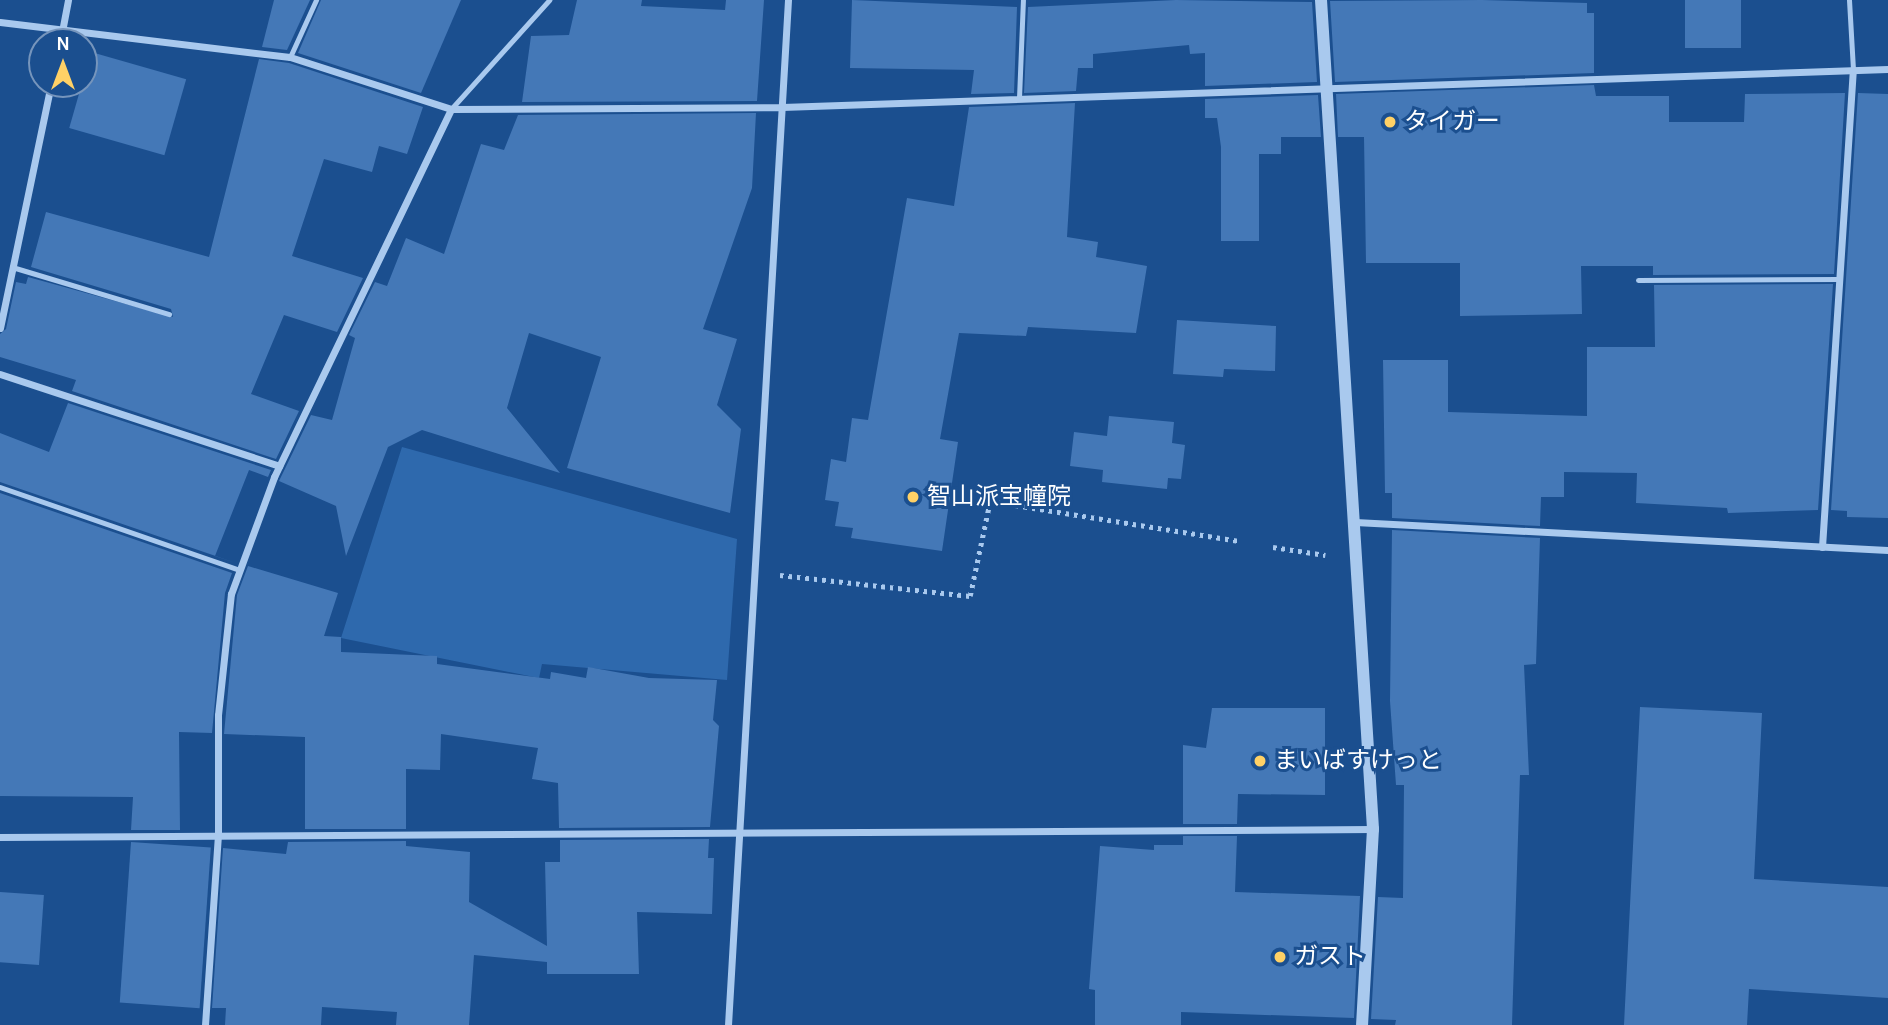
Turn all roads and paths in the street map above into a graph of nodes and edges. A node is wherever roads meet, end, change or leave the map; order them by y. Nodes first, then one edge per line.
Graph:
1 (68, 0) edge
2 (316, 0) edge
3 (549, 0) edge
4 (788, 0) edge
5 (1023, 0) edge
6 (1321, 0) edge
7 (1849, 0) edge
8 (0, 22) edge
9 (46, 28) edge
10 (62, 28) edge
11 (98, 34) edge
12 (290, 57) junction
13 (1888, 69) edge
14 (1853, 70) junction
15 (1327, 87) junction
16 (48, 98) edge
17 (1019, 98) junction
18 (782, 107) junction
19 (450, 109) junction
20 (12, 267) junction
21 (1839, 279) junction
22 (1638, 280) dead end
23 (4, 289) edge
24 (169, 314) dead end
25 (0, 328) edge
26 (0, 374) edge
27 (279, 466) junction
28 (0, 487) edge
29 (1355, 522) junction
30 (1241, 541) dead end
31 (1273, 547) dead end
32 (1822, 547) junction
33 (1888, 550) edge
34 (1357, 559) junction
35 (240, 570) junction
36 (754, 573) junction
37 (738, 828) junction
38 (1373, 829) junction
39 (218, 835) junction
40 (0, 836) edge
41 (205, 1025) edge
42 (728, 1025) edge
43 (1362, 1025) edge

1 - 10 street
2 - 12 lane
3 - 19 lane
4 - 18 street
5 - 17 lane
6 - 15 street
7 - 14 lane
8 - 9 street
11 - 12 street
12 - 19 street
13 - 14 street
14 - 15 street
14 - 21 street
15 - 17 street
15 - 29 street
16 - 20 street
17 - 18 street
18 - 19 street
18 - 36 street
19 - 27 street
20 - 23 street
20 - 24 lane
21 - 22 lane
21 - 32 street
23 - 25 street
26 - 27 street
27 - 35 street
28 - 35 lane
29 - 32 street
29 - 34 street
30 - 36 path
31 - 34 path
32 - 33 street
34 - 38 street
35 - 39 street
36 - 37 street
37 - 38 street
37 - 39 street
37 - 42 street
38 - 43 street
39 - 40 street
39 - 41 street

